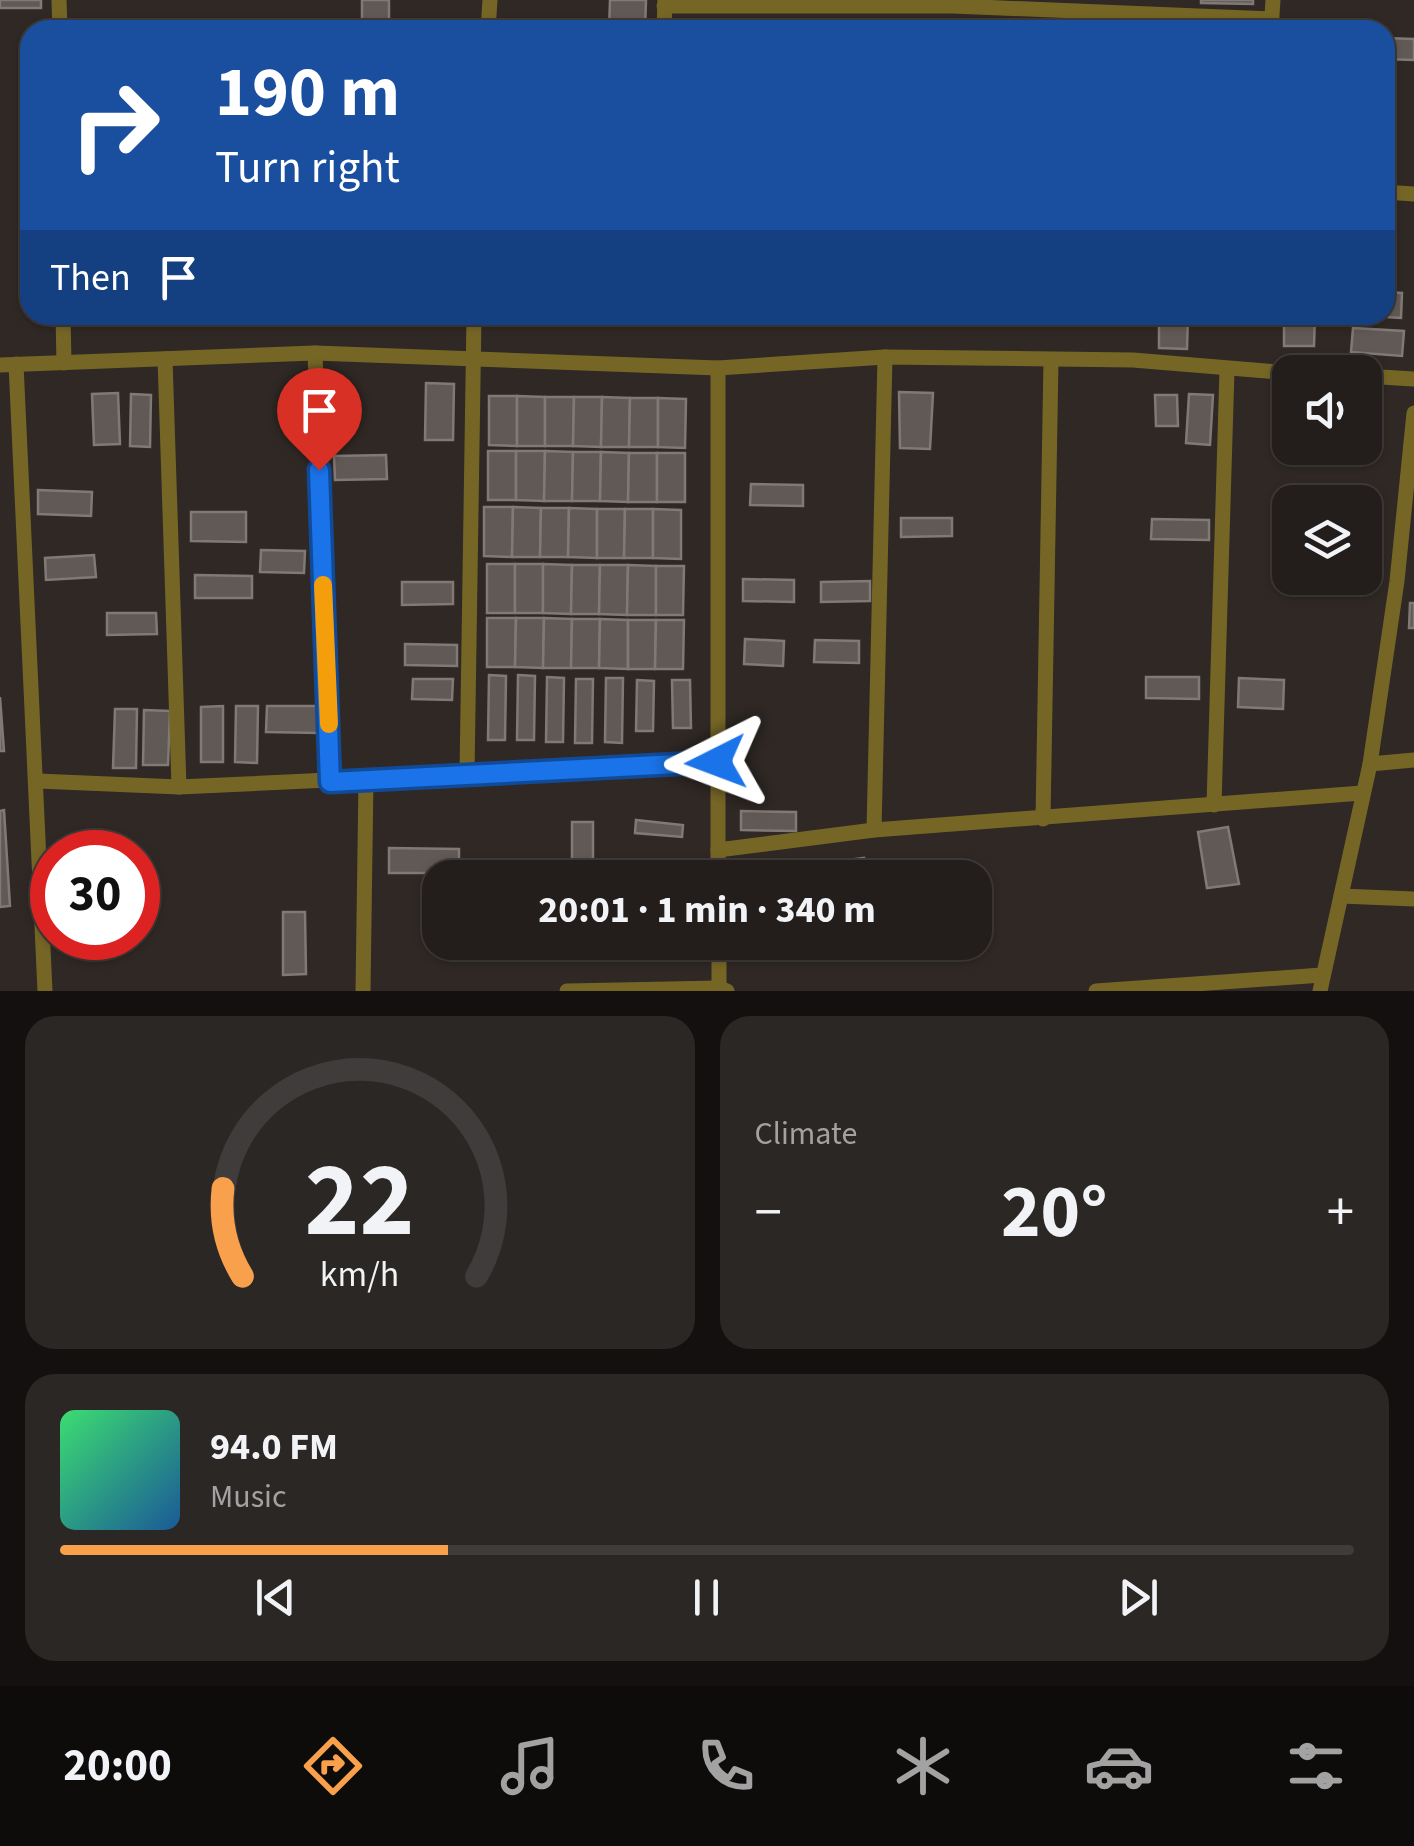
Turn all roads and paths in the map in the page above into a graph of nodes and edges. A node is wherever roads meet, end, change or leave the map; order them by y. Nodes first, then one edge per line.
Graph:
1 (664, 3) edge
2 (1188, 20) edge
3 (63, 325) edge
4 (473, 325) edge
5 (315, 354) junction
6 (886, 357) junction
7 (471, 358) junction
8 (166, 359) junction
9 (1051, 360) junction
10 (64, 362) junction
11 (8, 364) edge
12 (718, 368) junction
13 (1227, 370) junction
14 (1414, 370) edge
15 (1272, 372) edge
16 (1382, 377) edge
17 (1414, 378) edge
18 (1414, 391) edge
19 (1414, 413) edge
20 (1408, 525) edge
21 (1414, 760) edge
22 (716, 762) junction
23 (1370, 764) junction
24 (467, 774) junction
25 (366, 780) junction
26 (38, 781) junction
27 (330, 782) junction
28 (179, 787) junction
29 (1362, 792) junction
30 (1214, 804) junction
31 (1043, 819) junction
32 (874, 830) junction
33 (718, 850) junction
34 (718, 860) edge
35 (1341, 896) junction
36 (1414, 899) edge
37 (720, 960) edge
38 (1321, 983) edge
39 (723, 990) edge
40 (46, 991) edge
41 (363, 991) edge
42 (567, 991) edge
43 (1096, 991) edge

1 - 2 street
3 - 10 street
4 - 7 street
5 - 7 street
5 - 8 street
5 - 27 street
6 - 9 street
6 - 12 street
6 - 32 street
7 - 12 street
7 - 24 street
8 - 10 street
8 - 28 street
9 - 13 street
9 - 31 street
10 - 11 street
11 - 26 street
12 - 22 street
13 - 15 street
13 - 30 street
14 - 17 street
16 - 17 street
17 - 18 street
19 - 20 street
20 - 23 street
21 - 23 street
22 - 24 street
22 - 33 street
23 - 29 street
24 - 25 street
25 - 27 street
25 - 41 street
26 - 28 street
26 - 40 street
27 - 28 street
29 - 30 street
29 - 35 street
30 - 31 street
31 - 32 street
32 - 33 street
33 - 34 street
35 - 36 street
35 - 38 street
37 - 39 street
38 - 43 street
39 - 42 street

